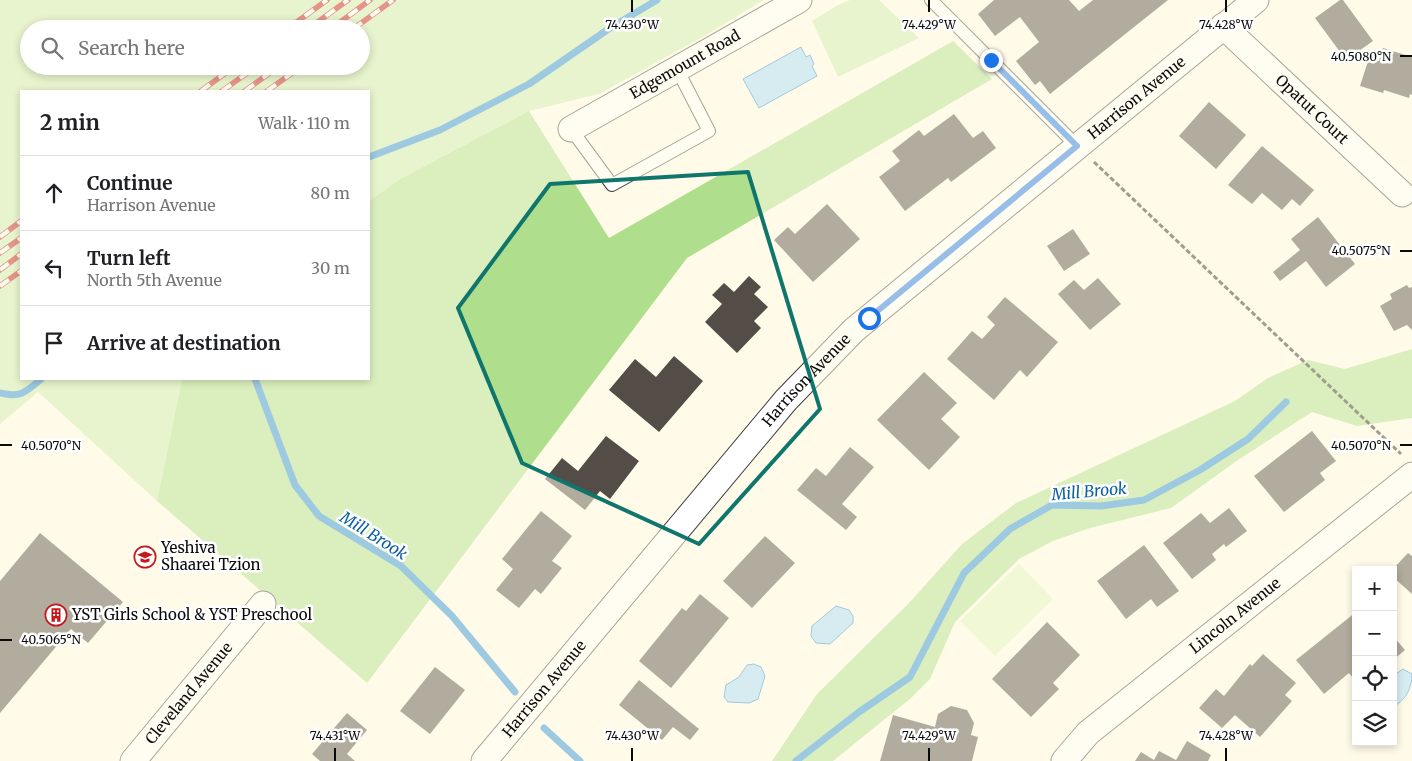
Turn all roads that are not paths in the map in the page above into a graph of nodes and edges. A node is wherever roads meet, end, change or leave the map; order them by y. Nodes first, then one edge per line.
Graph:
1 (799, 0) edge
2 (931, 0) edge
3 (1256, 0) edge
4 (1223, 26) junction
5 (677, 69) junction
6 (571, 129) joint
7 (1077, 146) junction
8 (1402, 194) dead end
9 (1408, 467) edge
10 (263, 604) dead end
11 (133, 761) edge
12 (484, 761) edge
13 (1064, 761) edge

1 - 5 street, Edgemount Road
2 - 7 lane
3 - 4 street, Harrison Avenue
4 - 7 street, Harrison Avenue
4 - 8 street, Opatut Court
5 - 6 street, Edgemount Road
5 - 6 lane
7 - 12 street, Harrison Avenue
9 - 13 street, Lincoln Avenue
10 - 11 street, Cleveland Avenue

